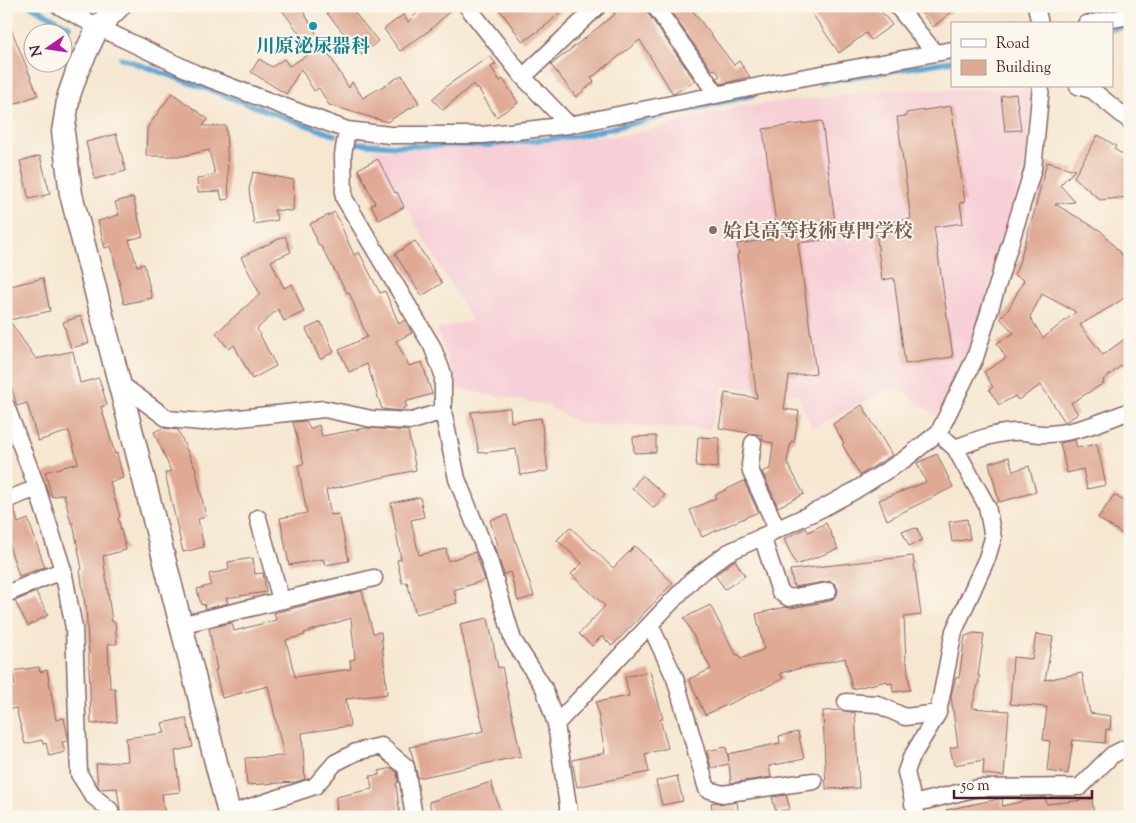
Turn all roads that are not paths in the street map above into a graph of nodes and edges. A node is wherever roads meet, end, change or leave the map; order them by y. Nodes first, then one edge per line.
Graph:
1 (59, 6) edge
2 (119, 6) edge
3 (467, 6) edge
4 (598, 6) edge
5 (655, 6) edge
6 (897, 6) edge
7 (1036, 6) edge
8 (1130, 16) edge
9 (1040, 22) edge
10 (1097, 22) edge
11 (98, 27) junction
12 (951, 50) edge
13 (936, 53) junction
14 (522, 77) junction
15 (1041, 88) edge
16 (1085, 88) edge
17 (718, 95) junction
18 (1130, 121) edge
19 (569, 125) junction
20 (347, 130) junction
21 (119, 383) junction
22 (6, 406) edge
23 (443, 411) junction
24 (1130, 411) edge
25 (939, 432) junction
26 (754, 443) dead end
27 (955, 448) junction
28 (37, 488) junction
29 (6, 500) edge
30 (258, 518) dead end
31 (769, 533) junction
32 (64, 570) junction
33 (374, 578) dead end
34 (828, 591) dead end
35 (6, 594) edge
36 (281, 600) junction
37 (180, 625) junction
38 (650, 625) junction
39 (846, 702) dead end
40 (938, 712) junction
41 (556, 724) junction
42 (1130, 746) edge
43 (814, 781) dead end
44 (915, 810) edge
45 (229, 816) edge
46 (111, 817) edge
47 (414, 817) edge
48 (568, 817) edge

1 - 11 street
2 - 11 street
3 - 14 street
4 - 14 street
5 - 17 street
6 - 13 street
7 - 9 street
8 - 10 street
11 - 20 street
11 - 21 street
12 - 13 street
13 - 17 street
14 - 19 street
15 - 25 street
16 - 18 street
17 - 19 street
19 - 20 street
20 - 23 street
21 - 23 street
21 - 37 street
22 - 28 street
23 - 41 street
24 - 27 street
25 - 27 street
25 - 31 street
26 - 31 street
27 - 40 street
28 - 29 street
28 - 32 street
30 - 36 street
31 - 34 street
31 - 38 street
32 - 35 street
32 - 46 street
33 - 36 street
36 - 37 street
37 - 45 street
38 - 41 street
38 - 43 street
39 - 40 street
40 - 44 street
41 - 48 street
42 - 44 street
45 - 47 street

